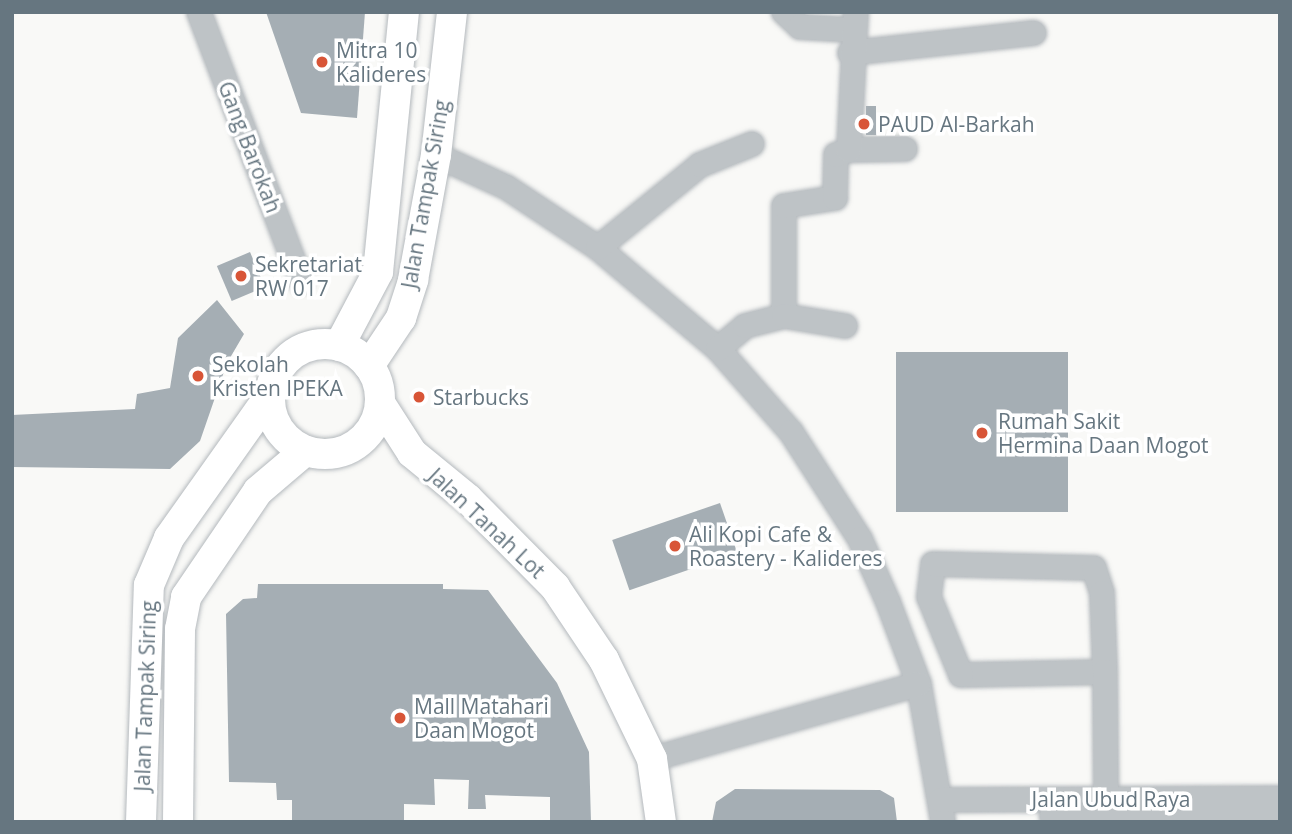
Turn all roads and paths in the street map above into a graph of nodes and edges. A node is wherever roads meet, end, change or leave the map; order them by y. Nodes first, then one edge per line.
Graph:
1 (199, 12) edge
2 (404, 12) edge
3 (452, 12) edge
4 (784, 12) edge
5 (853, 32) edge
6 (1034, 33) dead end
7 (752, 144) dead end
8 (905, 149) dead end
9 (849, 150) junction
10 (436, 155) junction
11 (598, 248) junction
12 (301, 281) dead end
13 (784, 316) junction
14 (845, 326) dead end
15 (339, 346) junction
16 (718, 349) junction
17 (369, 366) junction
18 (269, 397) junction
19 (380, 403) junction
20 (363, 439) junction
21 (305, 451) junction
22 (412, 453) junction
23 (1105, 672) junction
24 (919, 684) junction
25 (652, 760) junction
26 (1280, 798) edge
27 (1106, 799) junction
28 (1253, 812) edge
29 (942, 813) edge
30 (1280, 816) edge
31 (141, 822) edge
32 (178, 822) edge
33 (661, 822) edge

1 - 12 street, Gang Barokah
2 - 15 main road, Jalan Tampak Siring
3 - 10 main road, Jalan Tampak Siring
4 - 5 street
5 - 6 street
5 - 9 street
7 - 11 street
8 - 9 street
9 - 13 street
10 - 11 street
10 - 17 main road, Jalan Tampak Siring
11 - 16 street
13 - 14 street
13 - 16 street
15 - 17 main road
15 - 18 main road
16 - 24 street
17 - 19 main road
18 - 21 main road
18 - 31 main road, Jalan Tampak Siring
19 - 20 main road
19 - 22 main road, Jalan Tanah Lot
20 - 21 main road
20 - 22 main road, Jalan Tanah Lot
21 - 32 main road, Jalan Tampak Siring
22 - 25 main road, Jalan Tanah Lot
23 - 23 street
23 - 27 street
24 - 25 street
24 - 29 street
25 - 33 main road, Jalan Tanah Lot
26 - 28 street, Jalan Ubud Raya
27 - 28 street, Jalan Ubud Raya
27 - 29 street, Jalan Ubud Raya
28 - 29 street, Jalan Ubud Raya
28 - 30 street, Jalan Ubud Raya

